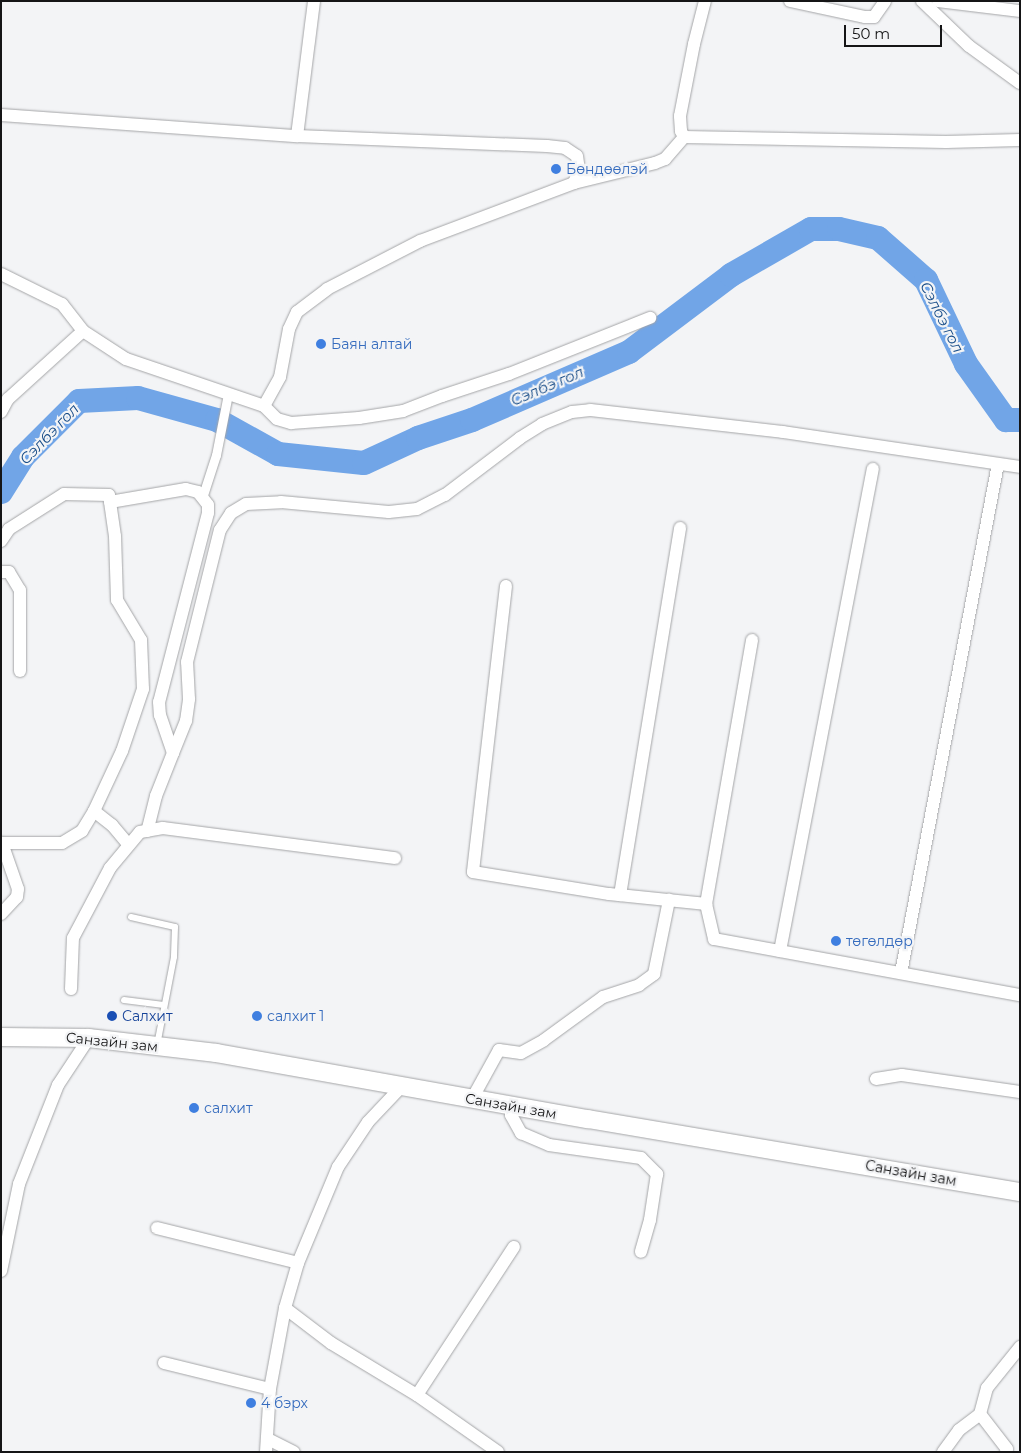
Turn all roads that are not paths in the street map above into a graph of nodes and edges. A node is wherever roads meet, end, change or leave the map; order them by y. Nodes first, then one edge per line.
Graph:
1 (314, 1) edge
2 (705, 1) edge
3 (790, 1) edge
4 (884, 1) edge
5 (922, 1) edge
6 (938, 1) edge
7 (1020, 10) edge
8 (1020, 83) edge
9 (1, 115) edge
10 (298, 136) junction
11 (684, 137) junction
12 (1020, 140) edge
13 (574, 183) junction
14 (1, 274) edge
15 (650, 318) dead end
16 (83, 331) junction
17 (228, 394) junction
18 (264, 406) junction
19 (1, 412) edge
20 (998, 464) junction
21 (1020, 467) edge
22 (873, 469) dead end
23 (202, 498) junction
24 (110, 502) junction
25 (680, 528) dead end
26 (1, 541) edge
27 (1, 572) edge
28 (506, 586) dead end
29 (752, 640) dead end
30 (20, 671) dead end
31 (173, 753) junction
32 (94, 811) junction
33 (147, 831) junction
34 (2, 843) edge
35 (128, 844) junction
36 (395, 858) dead end
37 (620, 895) junction
38 (669, 900) junction
39 (706, 904) junction
40 (1, 914) edge
41 (131, 917) dead end
42 (780, 951) junction
43 (901, 973) junction
44 (71, 989) dead end
45 (1020, 995) edge
46 (124, 1000) dead end
47 (164, 1005) junction
48 (1, 1037) edge
49 (90, 1038) junction
50 (156, 1046) junction
51 (876, 1079) dead end
52 (402, 1086) junction
53 (1020, 1092) edge
54 (472, 1098) junction
55 (511, 1106) junction
56 (1020, 1192) edge
57 (157, 1228) dead end
58 (514, 1247) dead end
59 (641, 1252) dead end
60 (298, 1263) junction
61 (1, 1271) edge
62 (285, 1308) junction
63 (1020, 1347) edge
64 (164, 1364) dead end
65 (270, 1389) junction
66 (417, 1395) junction
67 (980, 1414) junction
68 (267, 1446) edge
69 (294, 1452) edge
70 (498, 1452) edge
71 (943, 1452) edge
72 (1006, 1452) edge

1 - 10 street
2 - 11 street
3 - 4 street
5 - 8 street
6 - 7 street
9 - 10 street
10 - 13 street
11 - 12 street
11 - 13 street
13 - 18 street
14 - 16 street
15 - 18 street
16 - 17 street
16 - 19 street
17 - 18 street
17 - 23 street
20 - 21 street
20 - 31 street
20 - 43 street
22 - 42 street
23 - 24 street
23 - 31 street
24 - 26 street
24 - 32 street
25 - 37 street
27 - 30 street
28 - 37 street
29 - 39 street
31 - 33 street
32 - 34 street
32 - 35 street
33 - 35 street
33 - 36 street
34 - 40 street
35 - 44 street
37 - 38 street
38 - 39 street
38 - 54 street
39 - 42 street
41 - 47 lane
42 - 43 street
43 - 45 street
46 - 47 lane
47 - 50 lane
48 - 49 main road, Санзайн зам
49 - 50 main road, Санзайн зам
49 - 61 street
50 - 52 main road, Санзайн зам
51 - 53 street
52 - 54 main road, Санзайн зам
52 - 60 street
54 - 55 main road, Санзайн зам
55 - 56 main road, Санзайн зам
55 - 59 street
57 - 60 street
58 - 66 street
60 - 62 street
62 - 65 street
62 - 66 street
63 - 67 street
64 - 65 street
65 - 68 street
66 - 70 street
67 - 71 street
67 - 72 street
68 - 69 street

